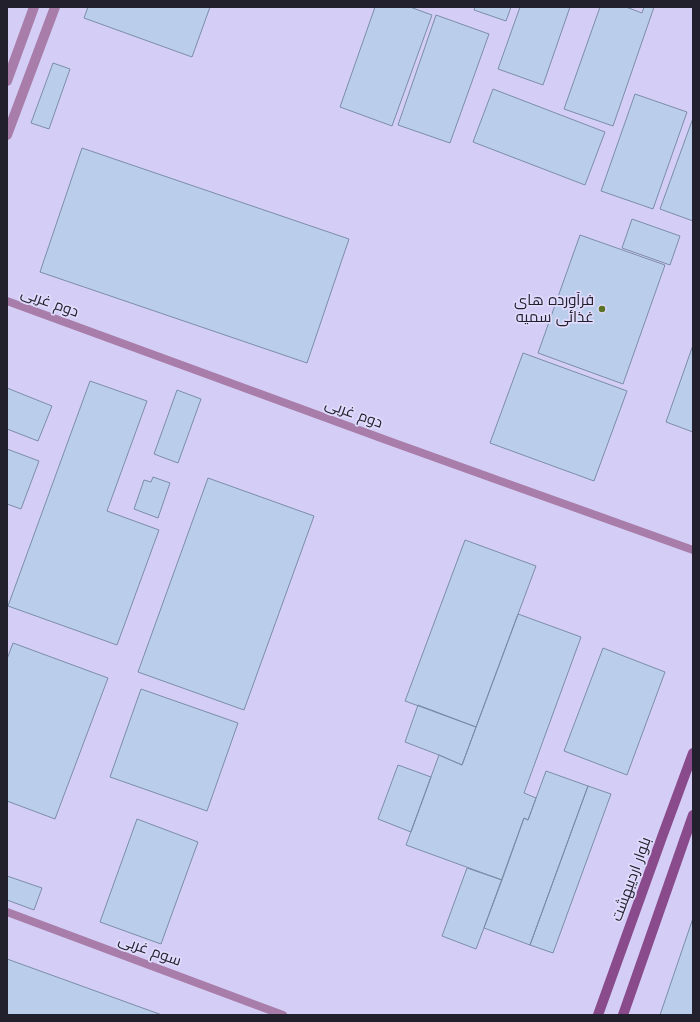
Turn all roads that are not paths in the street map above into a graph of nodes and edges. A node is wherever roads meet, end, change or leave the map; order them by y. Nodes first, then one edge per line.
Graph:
1 (34, 7) edge
2 (55, 7) edge
3 (7, 81) edge
4 (7, 135) edge
5 (7, 301) edge
6 (693, 550) edge
7 (693, 753) edge
8 (693, 815) edge
9 (7, 912) edge
10 (283, 1015) edge
11 (598, 1015) edge
12 (623, 1015) edge

1 - 3 street
2 - 4 street
5 - 6 lane, دوم غربی
7 - 11 street, بلوار اردیبهشت
8 - 12 street
9 - 10 lane, سوم غربی

